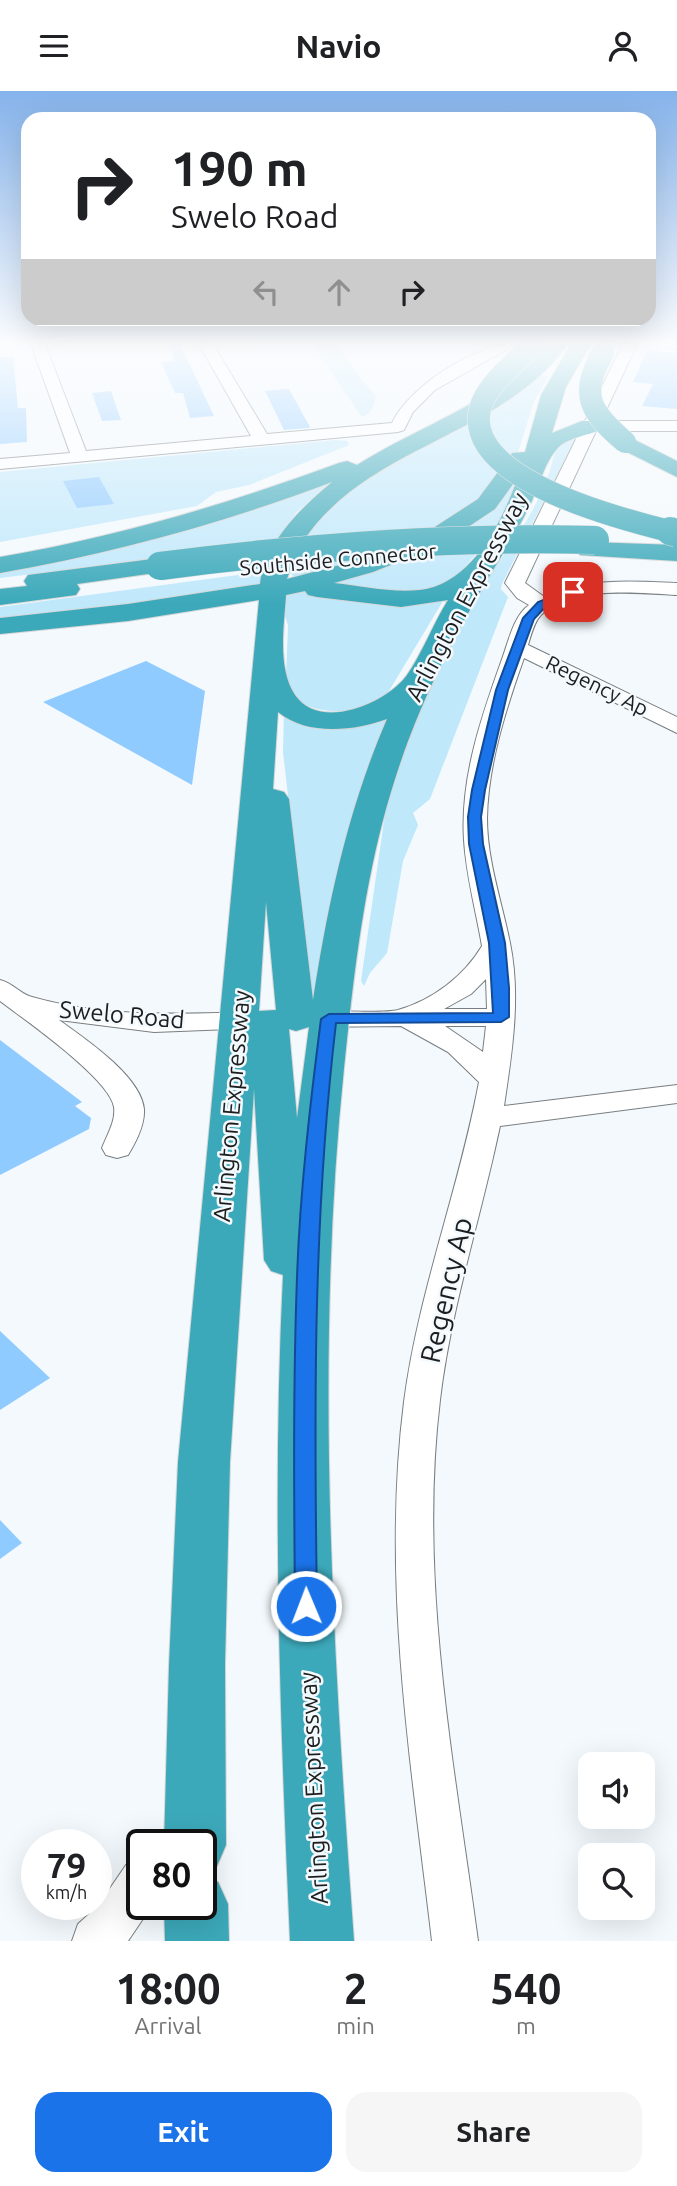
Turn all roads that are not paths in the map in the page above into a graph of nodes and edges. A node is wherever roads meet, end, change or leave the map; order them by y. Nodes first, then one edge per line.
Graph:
1 (70, 430) edge
2 (256, 430) edge
3 (407, 430) edge
4 (417, 430) edge
5 (481, 430) edge
6 (528, 430) edge
7 (542, 430) edge
8 (579, 430) edge
9 (588, 430) edge
10 (612, 430) edge
11 (406, 435) junction
12 (262, 440) junction
13 (80, 457) junction
14 (0, 464) edge
15 (533, 471) junction
16 (677, 471) edge
17 (677, 533) edge
18 (677, 542) edge
19 (592, 545) junction
20 (677, 553) edge
21 (485, 562) junction
22 (0, 565) edge
23 (159, 572) junction
24 (0, 586) edge
25 (677, 589) edge
26 (272, 591) junction
27 (0, 597) edge
28 (542, 604) junction
29 (172, 607) junction
30 (0, 624) edge
31 (268, 634) junction
32 (517, 647) junction
33 (422, 674) junction
34 (263, 717) junction
35 (677, 726) edge
36 (497, 943) junction
37 (10, 995) edge
38 (501, 1017) junction
39 (401, 1018) junction
40 (283, 1020) junction
41 (494, 1081) junction
42 (677, 1094) edge
43 (488, 1118) junction
44 (117, 1148) dead end
45 (195, 1783) junction
46 (171, 1829) edge
47 (195, 1829) edge
48 (126, 1904) edge
49 (197, 1920) edge
50 (95, 1941) edge
51 (197, 1941) edge
52 (321, 1941) edge
53 (455, 1941) edge

1 - 13 street
2 - 12 street
3 - 11 street
4 - 11 highway, Arlington Expressway
5 - 17 highway, bridge
6 - 26 highway
7 - 15 highway, Arlington Expressway
8 - 15 highway
9 - 28 street
10 - 16 highway, bridge
11 - 12 street
11 - 22 highway
11 - 26 highway, Arlington Expressway
12 - 13 street
13 - 14 street
15 - 21 highway, Arlington Expressway
18 - 19 highway, Southside Connector
19 - 20 highway, Southside Connector
19 - 23 highway, Southside Connector
21 - 26 highway
21 - 33 highway, Arlington Expressway
23 - 24 highway, Southside Connector
23 - 27 highway, Southside Connector
25 - 28 street
26 - 29 highway
26 - 31 highway, Arlington Expressway
28 - 32 street, Regency Ap
29 - 30 highway
29 - 31 highway
31 - 33 highway
31 - 34 highway, Arlington Expressway
32 - 35 street, Regency Ap
32 - 36 street, Regency Ap
33 - 40 highway, Arlington Expressway
34 - 40 highway, Arlington Expressway
34 - 40 highway
36 - 38 street, Regency Ap
36 - 39 street
37 - 40 street, Swelo Road
37 - 44 street
38 - 39 street, Swelo Road
38 - 41 street, Regency Ap
39 - 40 street, Swelo Road
39 - 41 street
40 - 45 highway, Arlington Expressway
40 - 52 highway, Arlington Expressway
41 - 43 street, Regency Ap
42 - 43 street
43 - 53 street, Regency Ap
45 - 46 street
45 - 47 highway, Arlington Expressway
48 - 50 street
49 - 51 highway

